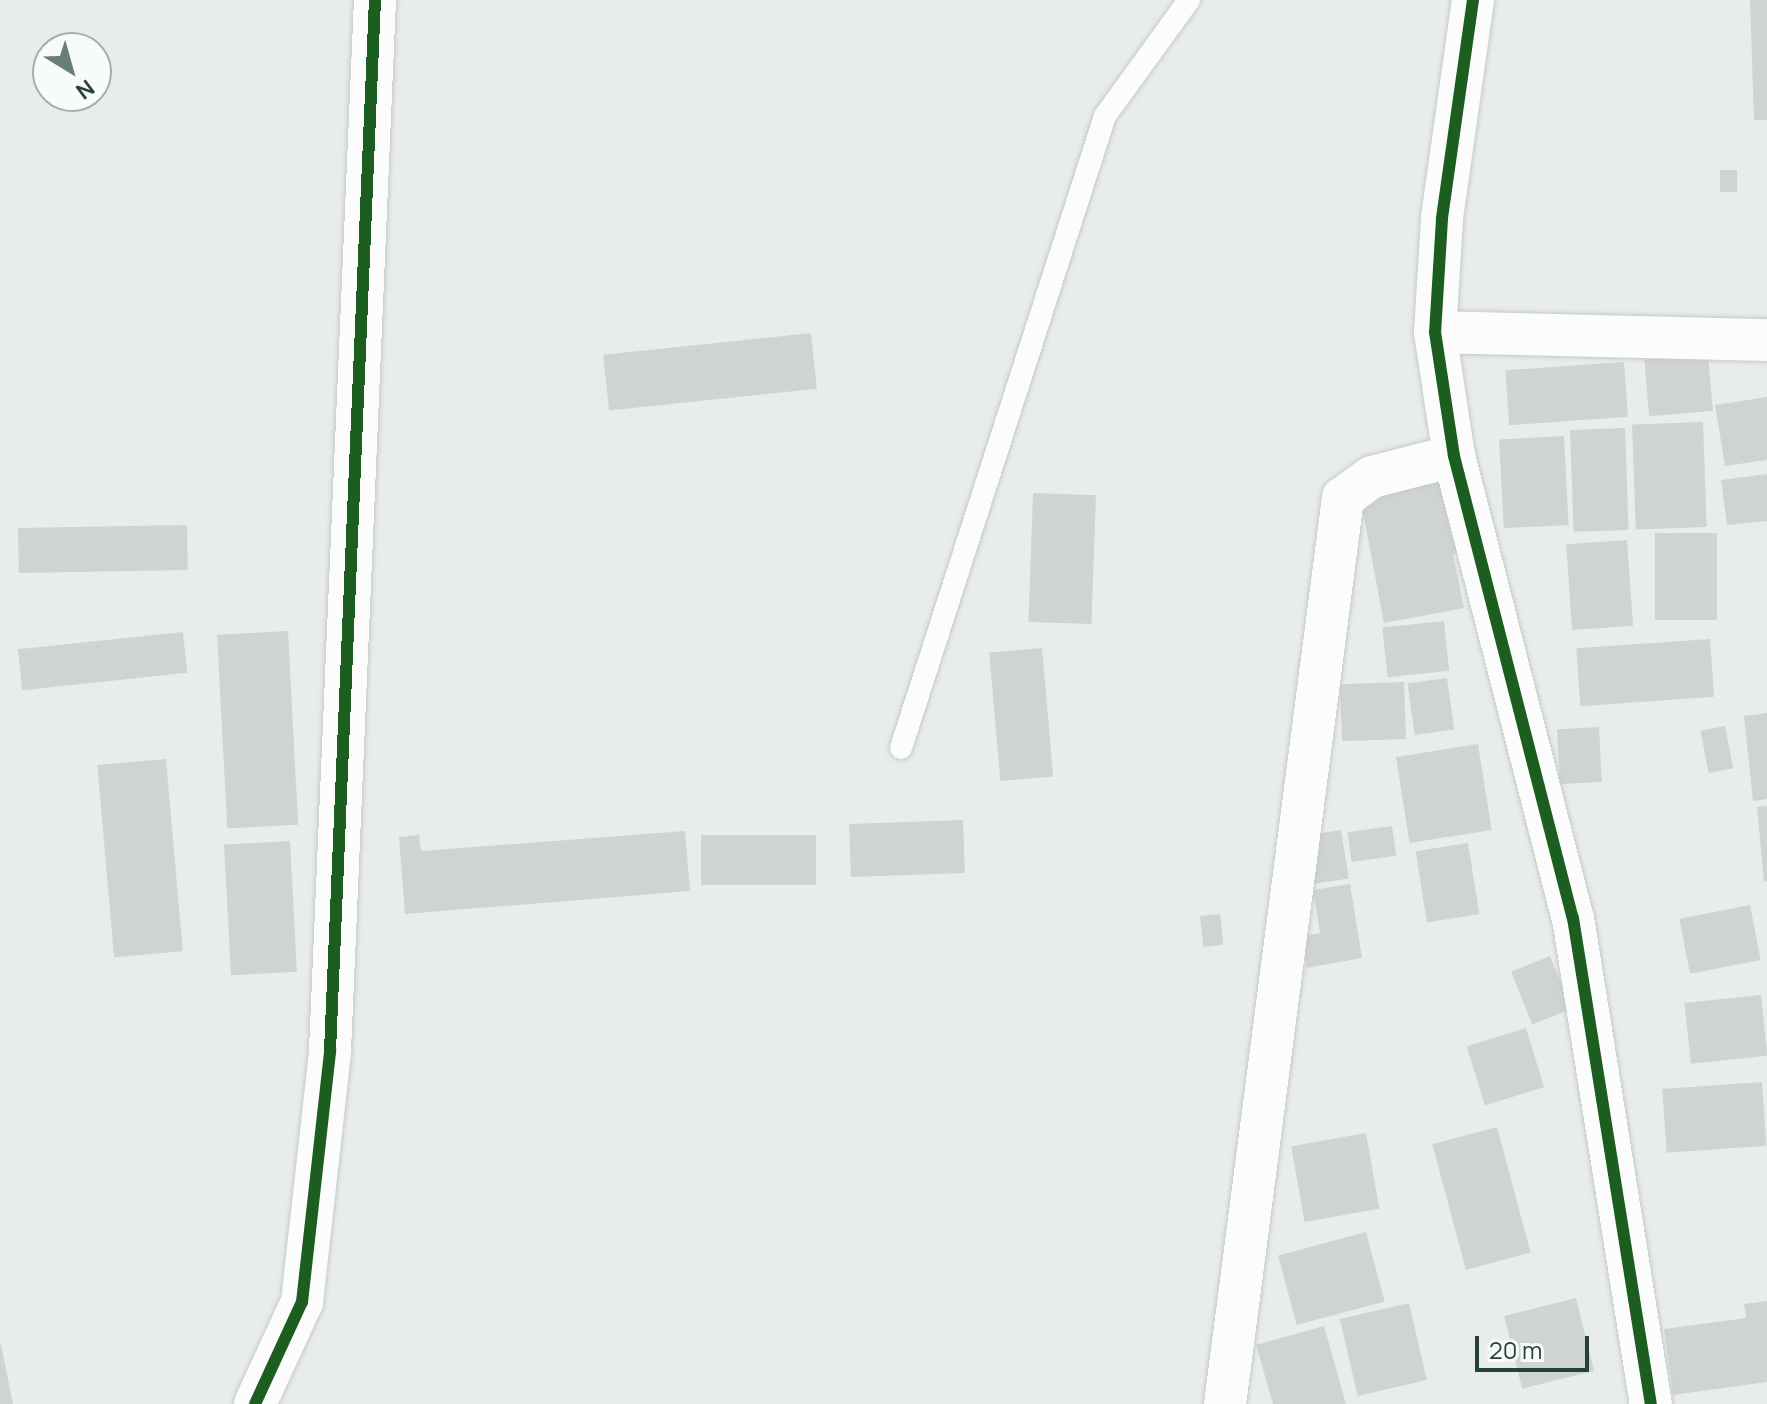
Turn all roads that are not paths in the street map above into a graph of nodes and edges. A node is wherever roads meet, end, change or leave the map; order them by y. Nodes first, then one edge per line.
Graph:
1 (375, 0) edge
2 (1189, 0) edge
3 (1473, 0) edge
4 (1435, 332) junction
5 (1767, 340) edge
6 (1454, 456) junction
7 (901, 748) dead end
8 (255, 1404) edge
9 (1225, 1404) edge
10 (1651, 1404) edge

1 - 8 street
2 - 7 lane
3 - 4 street
4 - 5 street
4 - 6 street
6 - 9 street
6 - 10 street

